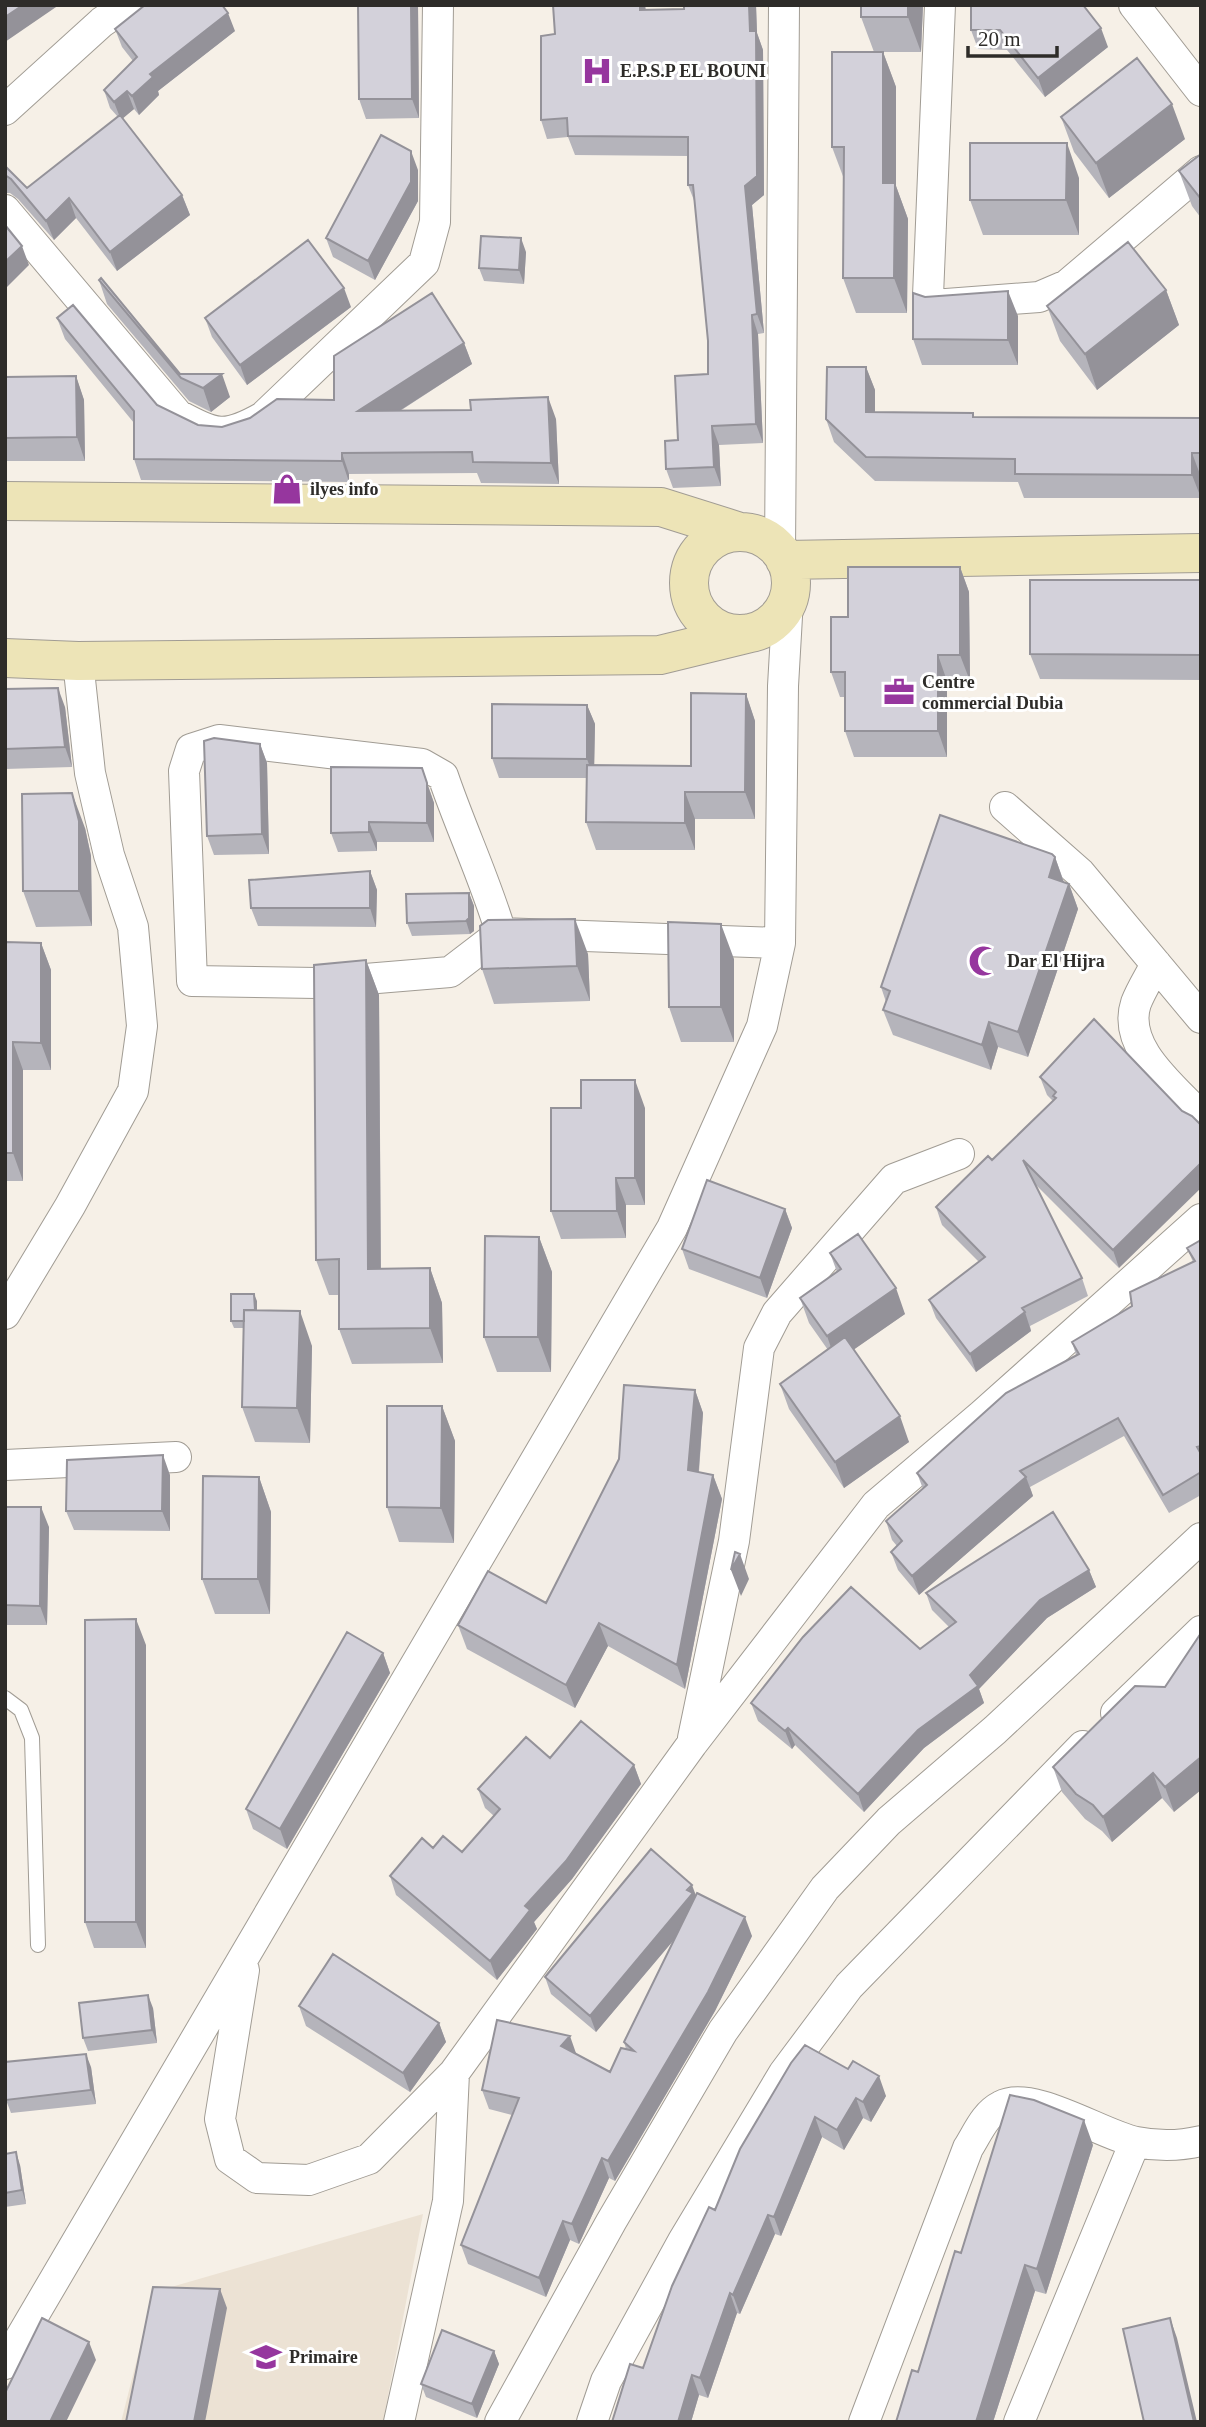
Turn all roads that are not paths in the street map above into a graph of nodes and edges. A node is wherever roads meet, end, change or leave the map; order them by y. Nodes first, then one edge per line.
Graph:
1 (127, 5) edge
2 (438, 5) edge
3 (784, 5) edge
4 (940, 5) edge
5 (1133, 5) edge
6 (95, 14) edge
7 (1201, 91) edge
8 (5, 110) edge
9 (1201, 171) edge
10 (5, 210) edge
11 (5, 500) edge
12 (737, 531) junction
13 (1201, 553) edge
14 (786, 573) junction
15 (1201, 578) edge
16 (750, 633) junction
17 (5, 658) edge
18 (78, 661) junction
19 (1005, 807) dead end
20 (501, 933) junction
21 (780, 943) junction
22 (1156, 964) junction
23 (1201, 1018) edge
24 (1201, 1117) edge
25 (958, 1154) dead end
26 (1201, 1219) edge
27 (5, 1314) edge
28 (176, 1457) dead end
29 (5, 1465) edge
30 (1201, 1538) edge
31 (1201, 1632) edge
32 (5, 1698) edge
33 (692, 1744) junction
34 (38, 1945) dead end
35 (247, 1950) junction
36 (454, 2073) junction
37 (1201, 2141) edge
38 (1135, 2142) junction
39 (5, 2364) edge
40 (399, 2422) edge
41 (500, 2422) edge
42 (592, 2422) edge
43 (864, 2422) edge
44 (1019, 2422) edge

1 - 6 street
2 - 10 street
3 - 14 street
4 - 9 street
5 - 7 street
6 - 8 street
11 - 12 street
12 - 14 street
12 - 16 street
13 - 14 street
14 - 15 street
14 - 16 street
14 - 21 street
16 - 18 street
17 - 18 street
18 - 27 street
19 - 22 street
20 - 20 street
20 - 21 street
21 - 35 street
22 - 23 street
22 - 24 street
25 - 33 street
26 - 33 street
28 - 29 street
30 - 41 street
31 - 42 street
32 - 34 lane
33 - 36 street
35 - 36 street
35 - 39 street
36 - 40 street
37 - 38 street
38 - 43 street
38 - 44 street

